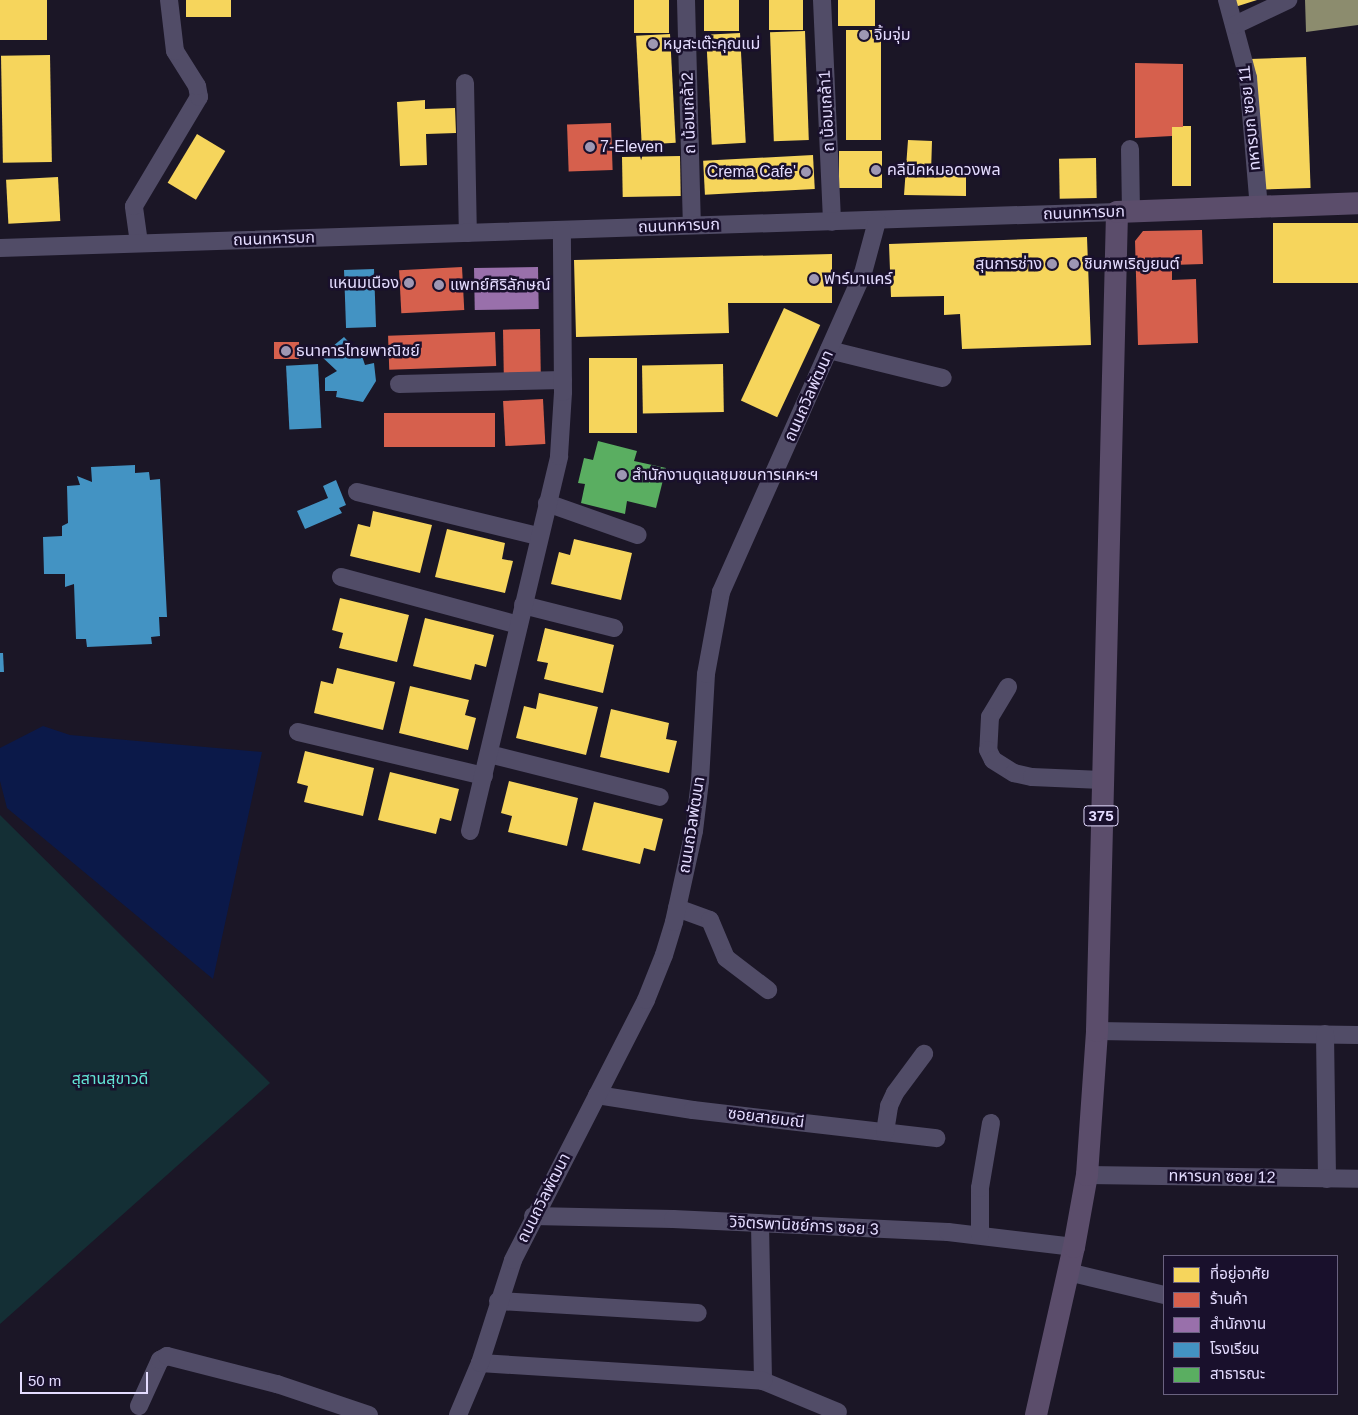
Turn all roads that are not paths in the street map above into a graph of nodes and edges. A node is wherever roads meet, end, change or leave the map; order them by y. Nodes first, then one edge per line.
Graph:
1 (169, 0) edge
2 (686, 0) edge
3 (822, 0) edge
4 (1227, 0) edge
5 (1288, 0) edge
6 (1235, 25) junction
7 (465, 83) dead end
8 (1130, 148) dead end
9 (1358, 203) edge
10 (1259, 209) junction
11 (1124, 212) junction
12 (877, 221) junction
13 (832, 222) junction
14 (692, 225) junction
15 (562, 230) junction
16 (468, 233) junction
17 (139, 243) junction
18 (0, 248) edge
19 (829, 350) junction
20 (943, 378) dead end
21 (563, 380) junction
22 (399, 384) dead end
23 (357, 492) dead end
24 (547, 503) junction
25 (638, 535) dead end
26 (538, 536) junction
27 (341, 578) dead end
28 (523, 605) junction
29 (519, 625) junction
30 (614, 628) dead end
31 (1008, 687) dead end
32 (298, 732) dead end
33 (488, 754) junction
34 (484, 776) junction
35 (1102, 780) junction
36 (660, 797) dead end
37 (470, 831) dead end
38 (677, 908) junction
39 (768, 990) dead end
40 (1097, 1031) junction
41 (1325, 1034) junction
42 (1358, 1035) edge
43 (924, 1054) dead end
44 (597, 1095) junction
45 (992, 1123) dead end
46 (885, 1132) junction
47 (936, 1138) dead end
48 (1087, 1175) junction
49 (1327, 1179) junction
50 (1358, 1179) edge
51 (533, 1216) junction
52 (760, 1224) junction
53 (980, 1236) junction
54 (1074, 1247) junction
55 (1068, 1272) junction
56 (1163, 1295) edge
57 (498, 1301) junction
58 (698, 1313) dead end
59 (480, 1363) junction
60 (763, 1381) junction
61 (139, 1406) dead end
62 (838, 1414) edge
63 (369, 1415) edge
64 (458, 1415) edge
65 (1036, 1415) edge

1 - 17 street
2 - 14 street, ถ น้อมเกล้า2
3 - 13 street, ถ น้อมเกล้า1
4 - 6 street, ทหารบก ซอย 11
5 - 6 street
6 - 10 street, ทหารบก ซอย 11
7 - 16 street
8 - 11 street
9 - 10 main road, ถนนทหารบก
10 - 11 main road, ถนนทหารบก
11 - 12 street, ถนนทหารบก
11 - 35 main road, 375
12 - 13 street, ถนนทหารบก
12 - 19 street, ถนนถวิลพัฒนา
13 - 14 street, ถนนทหารบก
14 - 15 street, ถนนทหารบก
15 - 16 street, ถนนทหารบก
15 - 21 street
16 - 17 street, ถนนทหารบก
17 - 18 street, ถนนทหารบก
19 - 20 street
19 - 38 street, ถนนถวิลพัฒนา
21 - 22 street
21 - 24 street
23 - 26 street
24 - 25 street
24 - 26 street
26 - 28 street
27 - 29 street
28 - 29 street
28 - 30 street
29 - 33 street
31 - 35 street
32 - 34 street
33 - 34 street
33 - 36 street
34 - 37 street
35 - 40 main road, 375
38 - 39 street
38 - 44 street, ถนนถวิลพัฒนา
40 - 41 street
40 - 48 main road, 375
41 - 42 street
41 - 49 street
43 - 46 street
44 - 46 street, ซอยสายมณี
44 - 51 street, ถนนถวิลพัฒนา
45 - 53 street
46 - 47 street, ซอยสายมณี
48 - 49 street, ทหารบก ซอย 12
48 - 54 main road, 375
49 - 50 street, ทหารบก ซอย 12
51 - 52 street, วิจิตรพานิชย์การ ซอย 3
51 - 57 street, ถนนถวิลพัฒนา
52 - 53 street, วิจิตรพานิชย์การ ซอย 3
52 - 60 street
53 - 54 street, วิจิตรพานิชย์การ ซอย 3
54 - 55 main road, 375
55 - 56 street
55 - 65 main road, 375
57 - 58 street
57 - 59 street, ถนนถวิลพัฒนา
59 - 60 street
59 - 64 street, ถนนถวิลพัฒนา
60 - 62 street
61 - 63 street

